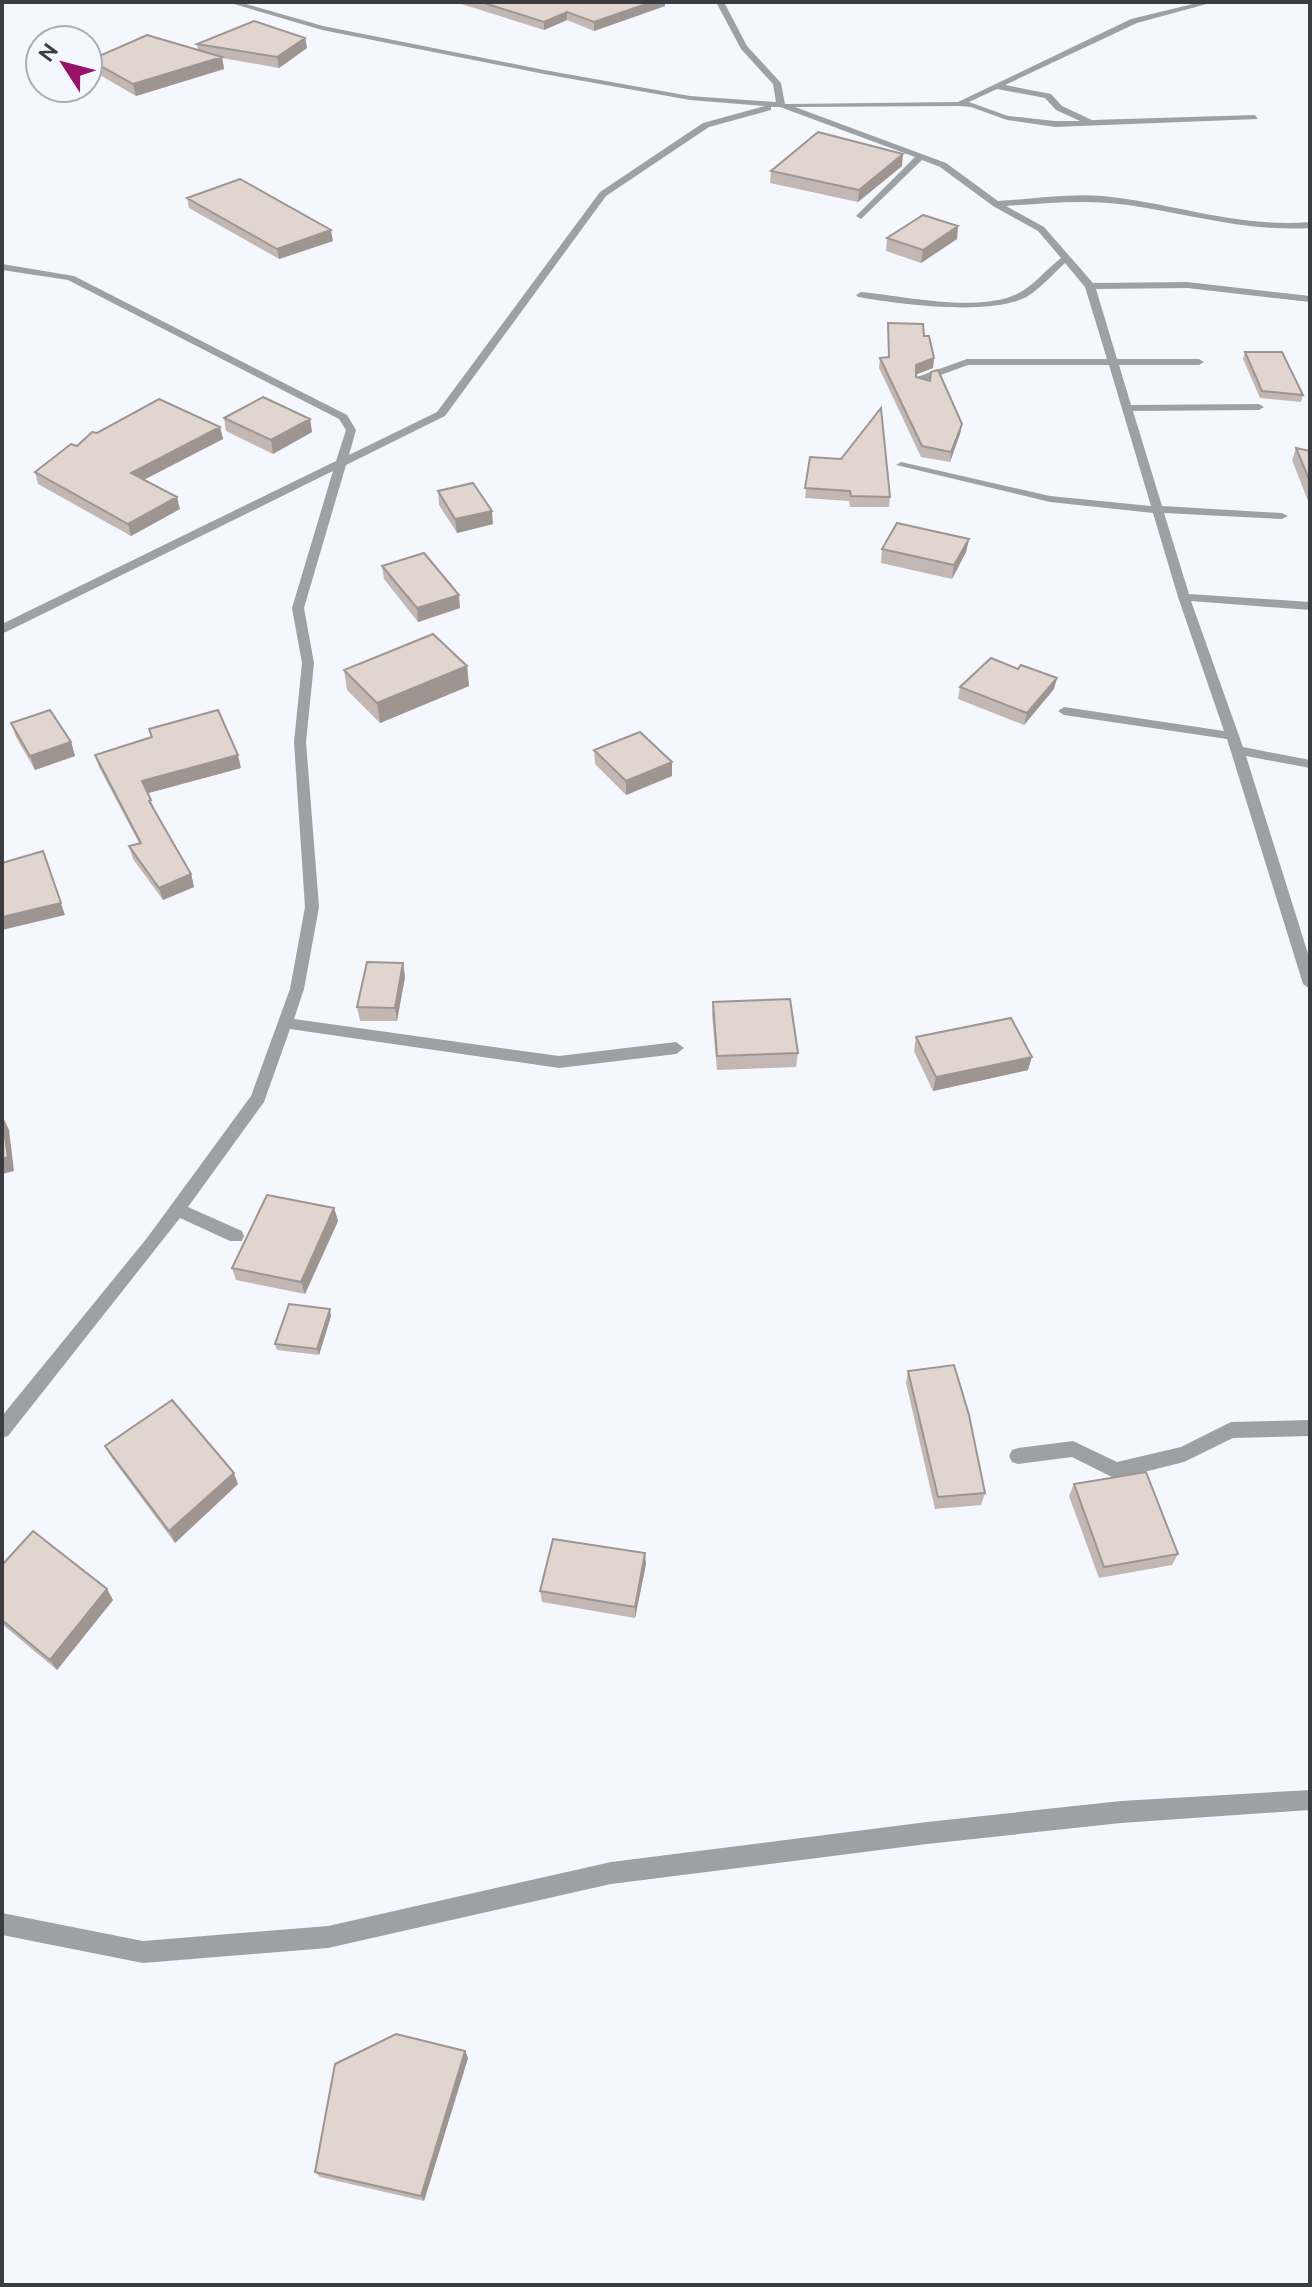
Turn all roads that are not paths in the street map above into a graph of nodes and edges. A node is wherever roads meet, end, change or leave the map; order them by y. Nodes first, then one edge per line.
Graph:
1 (231, 2) edge
2 (720, 2) edge
3 (1210, 2) edge
4 (995, 86) junction
5 (959, 104) junction
6 (781, 105) junction
7 (1255, 117) dead end
8 (1089, 122) junction
9 (920, 157) junction
10 (996, 204) junction
11 (861, 216) dead end
12 (1310, 225) edge
13 (1066, 258) junction
14 (2, 267) edge
15 (1090, 286) junction
16 (861, 295) dead end
17 (1310, 299) edge
18 (1199, 362) dead end
19 (1112, 363) junction
20 (923, 387) edge
21 (1259, 407) dead end
22 (1125, 408) junction
23 (341, 463) junction
24 (901, 465) dead end
25 (1156, 508) junction
26 (1282, 516) dead end
27 (1184, 597) junction
28 (1310, 606) edge
29 (2, 629) edge
30 (1064, 711) dead end
31 (1234, 743) junction
32 (1310, 764) edge
33 (1290, 920) junction
34 (1310, 924) edge
35 (1310, 984) edge
36 (285, 1023) junction
37 (676, 1048) dead end
38 (177, 1209) junction
39 (236, 1236) dead end
40 (1310, 1428) edge
41 (2, 1430) edge
42 (1018, 1456) dead end
43 (1310, 1800) edge
44 (2, 1924) edge

1 - 6 street
2 - 6 street
3 - 4 street
4 - 5 street
4 - 8 street
5 - 6 street
5 - 8 street
6 - 9 street
6 - 23 street
7 - 8 street
9 - 10 street
9 - 11 street
10 - 12 street
10 - 13 street
13 - 15 street
13 - 16 street
14 - 23 street
15 - 17 street
15 - 19 street
18 - 19 street
19 - 20 street
19 - 22 street
21 - 22 street
22 - 25 street
23 - 29 street
23 - 36 street
24 - 25 street
25 - 26 street
25 - 27 street
27 - 28 street
27 - 31 street
30 - 31 street
31 - 32 street
31 - 33 street
33 - 34 street
33 - 35 street
36 - 37 street
36 - 38 street
38 - 39 street
38 - 41 street
40 - 42 street
43 - 44 street

